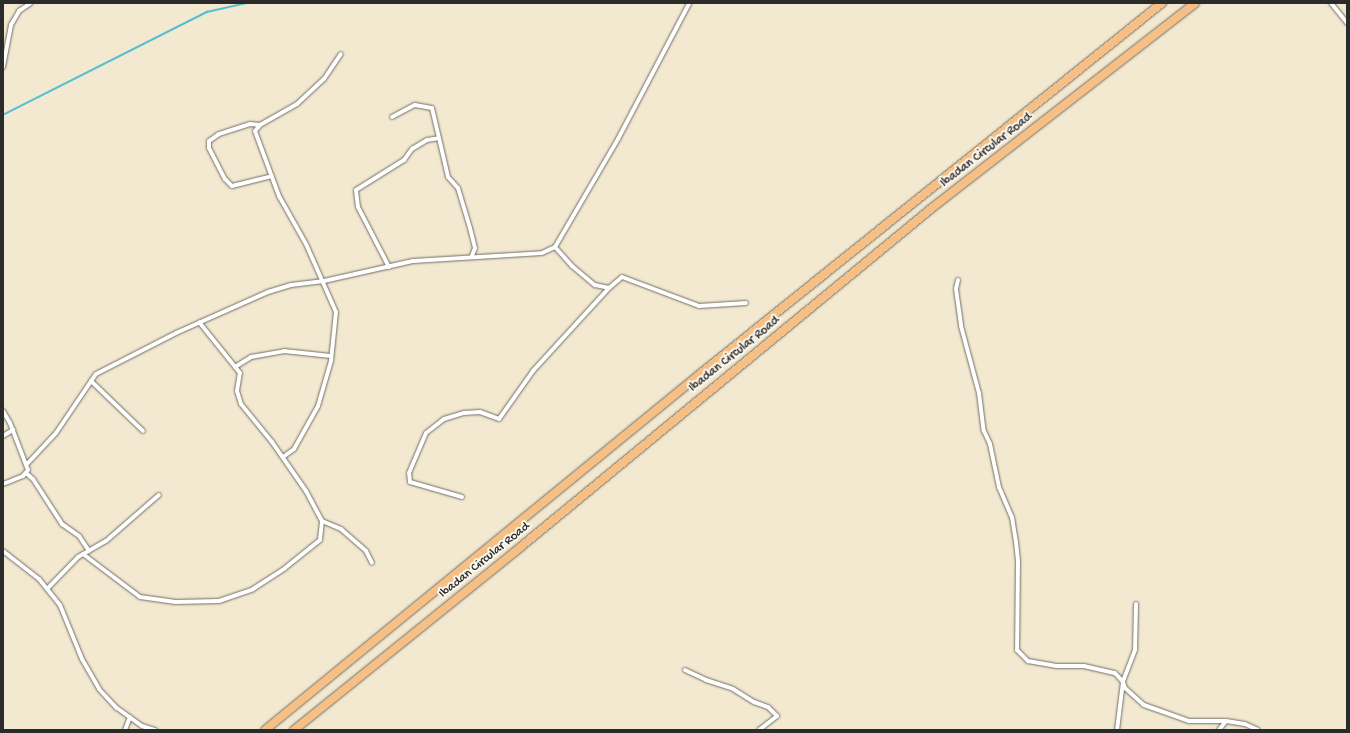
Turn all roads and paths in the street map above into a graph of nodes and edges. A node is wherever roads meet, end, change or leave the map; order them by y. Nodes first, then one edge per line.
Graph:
1 (31, 3) edge
2 (1162, 3) edge
3 (1195, 3) edge
4 (1331, 3) edge
5 (689, 4) dead end
6 (1347, 22) edge
7 (341, 54) dead end
8 (3, 67) edge
9 (392, 117) dead end
10 (260, 125) junction
11 (439, 138) junction
12 (272, 176) junction
13 (555, 247) junction
14 (472, 256) junction
15 (389, 267) junction
16 (958, 280) dead end
17 (324, 281) junction
18 (609, 288) junction
19 (746, 303) dead end
20 (199, 322) junction
21 (330, 356) junction
22 (235, 367) junction
23 (91, 381) junction
24 (3, 411) edge
25 (13, 430) junction
26 (143, 431) dead end
27 (3, 436) edge
28 (283, 457) junction
29 (27, 464) junction
30 (26, 473) junction
31 (3, 484) edge
32 (159, 494) dead end
33 (462, 497) dead end
34 (322, 521) junction
35 (3, 551) edge
36 (89, 551) junction
37 (83, 554) junction
38 (372, 564) dead end
39 (48, 588) junction
40 (1136, 604) dead end
41 (685, 670) dead end
42 (1123, 682) junction
43 (130, 717) junction
44 (1226, 721) junction
45 (125, 730) edge
46 (155, 730) edge
47 (265, 730) edge
48 (294, 730) edge
49 (759, 730) edge
50 (1117, 730) edge
51 (1219, 730) edge
52 (1258, 730) edge

1 - 8 street
2 - 47 highway, Ibadan Circular Road
3 - 48 highway, Ibadan Circular Road
4 - 6 street
5 - 13 street
7 - 10 street
9 - 11 street
10 - 12 street
10 - 12 street
11 - 14 street
11 - 15 street
12 - 17 street
13 - 14 street
13 - 18 street
14 - 15 street
15 - 17 street
16 - 42 street
17 - 20 street
17 - 21 street
18 - 19 street
18 - 33 street
20 - 22 street
20 - 23 street
21 - 22 street
21 - 28 street
22 - 28 street
23 - 26 street
23 - 29 street
24 - 25 street
25 - 27 street
25 - 29 street
28 - 34 street
29 - 30 street
30 - 31 street
30 - 36 street
32 - 36 street
34 - 37 street
34 - 38 street
35 - 39 street
36 - 37 street
37 - 39 street
39 - 43 street
40 - 42 street
41 - 49 street
42 - 44 street
42 - 50 street
43 - 45 street
43 - 46 street
44 - 51 street
44 - 52 street

